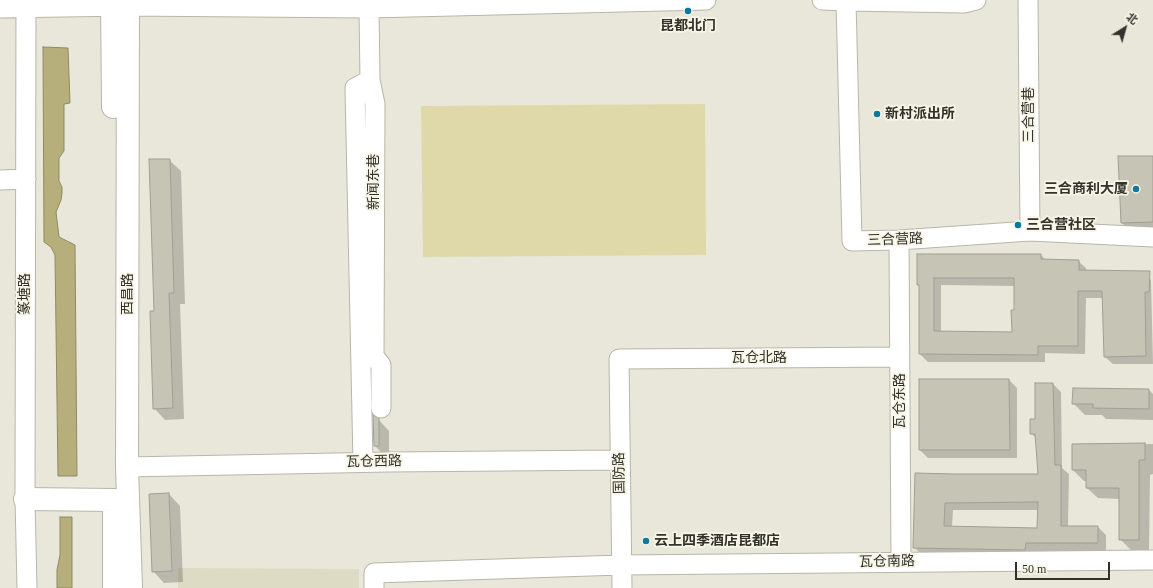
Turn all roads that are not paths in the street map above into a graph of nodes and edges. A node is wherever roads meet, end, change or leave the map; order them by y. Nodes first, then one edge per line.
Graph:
1 (706, 0) edge
2 (822, 0) edge
3 (976, 0) edge
4 (1028, 0) edge
5 (846, 1) junction
6 (120, 3) edge
7 (26, 4) edge
8 (0, 8) edge
9 (369, 8) junction
10 (370, 80) junction
11 (26, 179) junction
12 (0, 180) edge
13 (1030, 231) junction
14 (1153, 237) edge
15 (899, 240) junction
16 (899, 357) junction
17 (619, 358) joint
18 (382, 408) dead end
19 (620, 460) junction
20 (363, 462) junction
21 (127, 467) junction
22 (25, 498) junction
23 (114, 500) junction
24 (1153, 560) edge
25 (901, 562) junction
26 (621, 565) junction
27 (27, 588) edge
28 (114, 588) edge
29 (131, 588) edge
30 (374, 588) edge
31 (622, 588) edge

1 - 9 street
2 - 5 street
3 - 5 street
4 - 13 street, 三合营巷
5 - 15 street, 三合营路
6 - 7 street
6 - 9 street
6 - 21 main road, 西昌路
6 - 23 main road, 西昌路
7 - 8 street
7 - 11 street, 篆塘路
9 - 10 street, 新闻东巷
10 - 18 street, 新闻东巷
10 - 20 street
11 - 12 street
11 - 22 street, 篆塘路
13 - 14 street, 三合营路
13 - 15 street, 三合营路
15 - 16 street, 瓦仓东路
16 - 17 street, 瓦仓北路
16 - 25 street, 瓦仓东路
17 - 19 street, 国防路
19 - 20 street, 瓦仓西路
19 - 26 street, 国防路
20 - 21 street, 瓦仓西路
21 - 29 main road, 西昌路
22 - 23 main road
22 - 27 street, 篆塘路
23 - 28 main road, 西昌路
24 - 25 street, 瓦仓南路
25 - 26 street, 瓦仓南路
26 - 30 street, 瓦仓南路
26 - 31 street, 国防路

